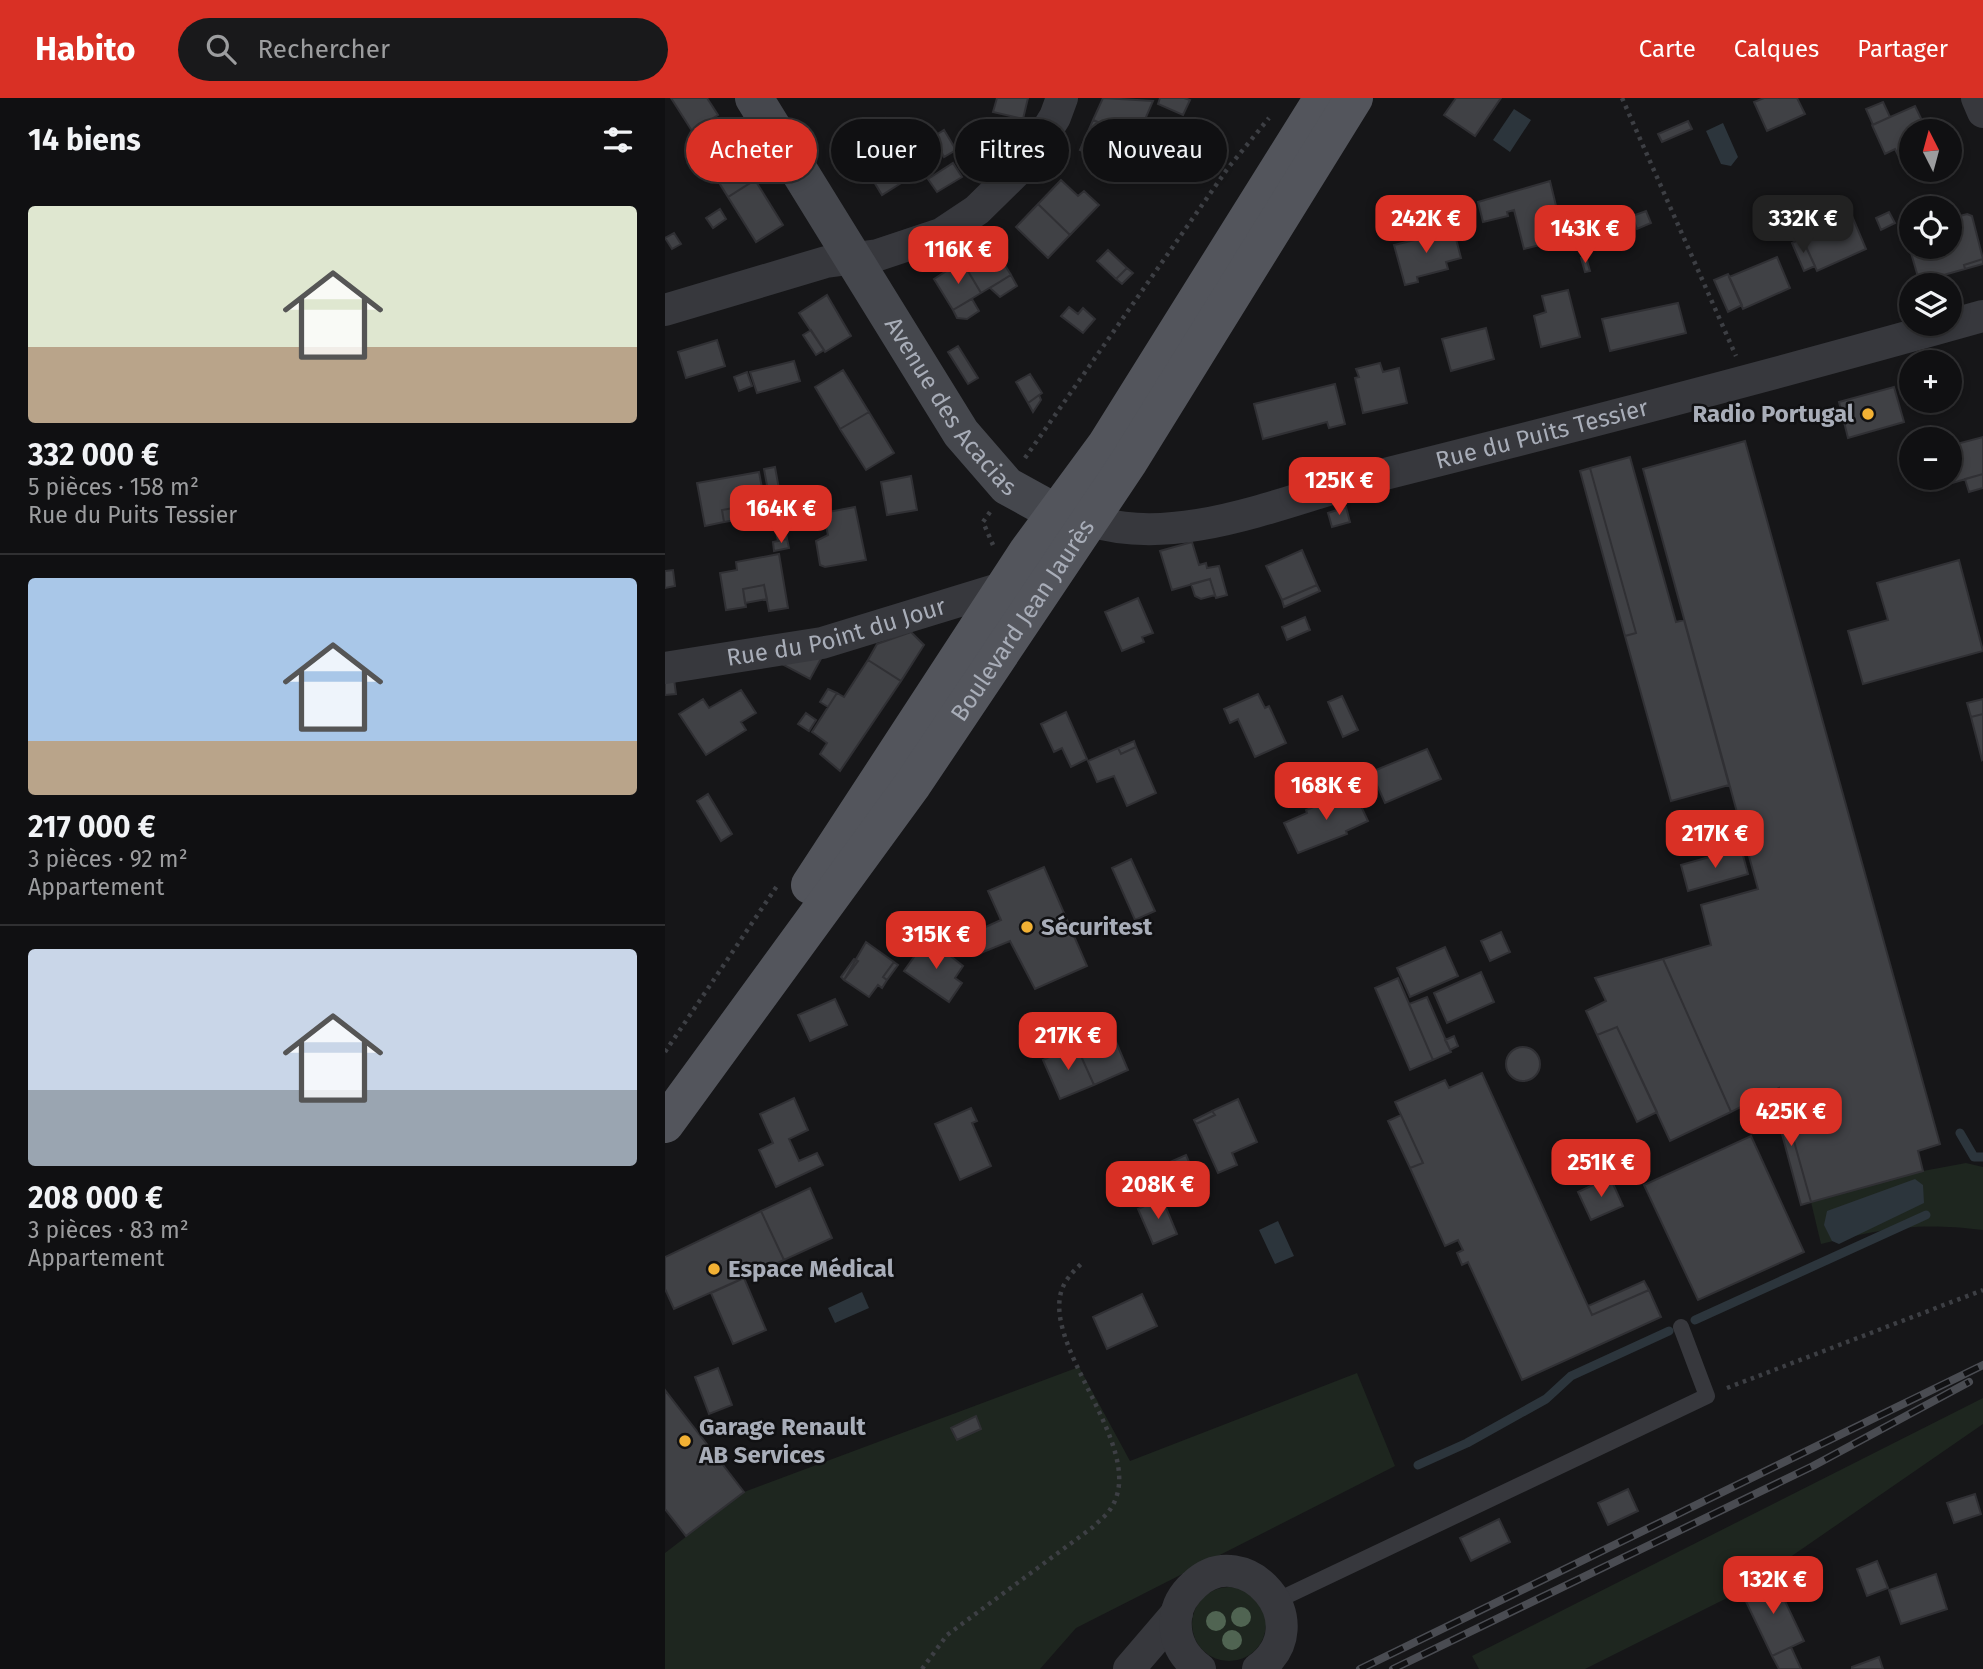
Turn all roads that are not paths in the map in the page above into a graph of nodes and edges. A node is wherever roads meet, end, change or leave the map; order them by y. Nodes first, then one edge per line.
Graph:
1 (754, 98) edge
2 (1062, 98) edge
3 (1323, 98) edge
4 (1354, 98) edge
5 (1977, 98) edge
6 (1983, 112) edge
7 (856, 259) junction
8 (665, 310) edge
9 (1983, 316) edge
10 (1073, 517) junction
11 (999, 570) junction
12 (665, 668) edge
13 (665, 1117) edge
14 (665, 1124) edge
15 (1681, 1328) dead end
16 (1276, 1601) junction
17 (1177, 1613) junction
18 (1129, 1669) edge
19 (1200, 1669) edge
20 (1258, 1669) edge

1 - 7 street, Avenue des Acacias
2 - 7 street
3 - 10 main road, Boulevard Jean Jaurès
4 - 10 main road, Boulevard Jean Jaurès
5 - 6 street
7 - 8 street
7 - 10 street, Avenue des Acacias
9 - 10 street, Rue du Puits Tessier
10 - 11 main road, Boulevard Jean Jaurès
10 - 14 main road, Boulevard Jean Jaurès
11 - 12 street, Rue du Point du Jour
11 - 13 main road, Boulevard Jean Jaurès
15 - 16 lane
16 - 17 street
16 - 20 street
17 - 18 street
17 - 19 street

